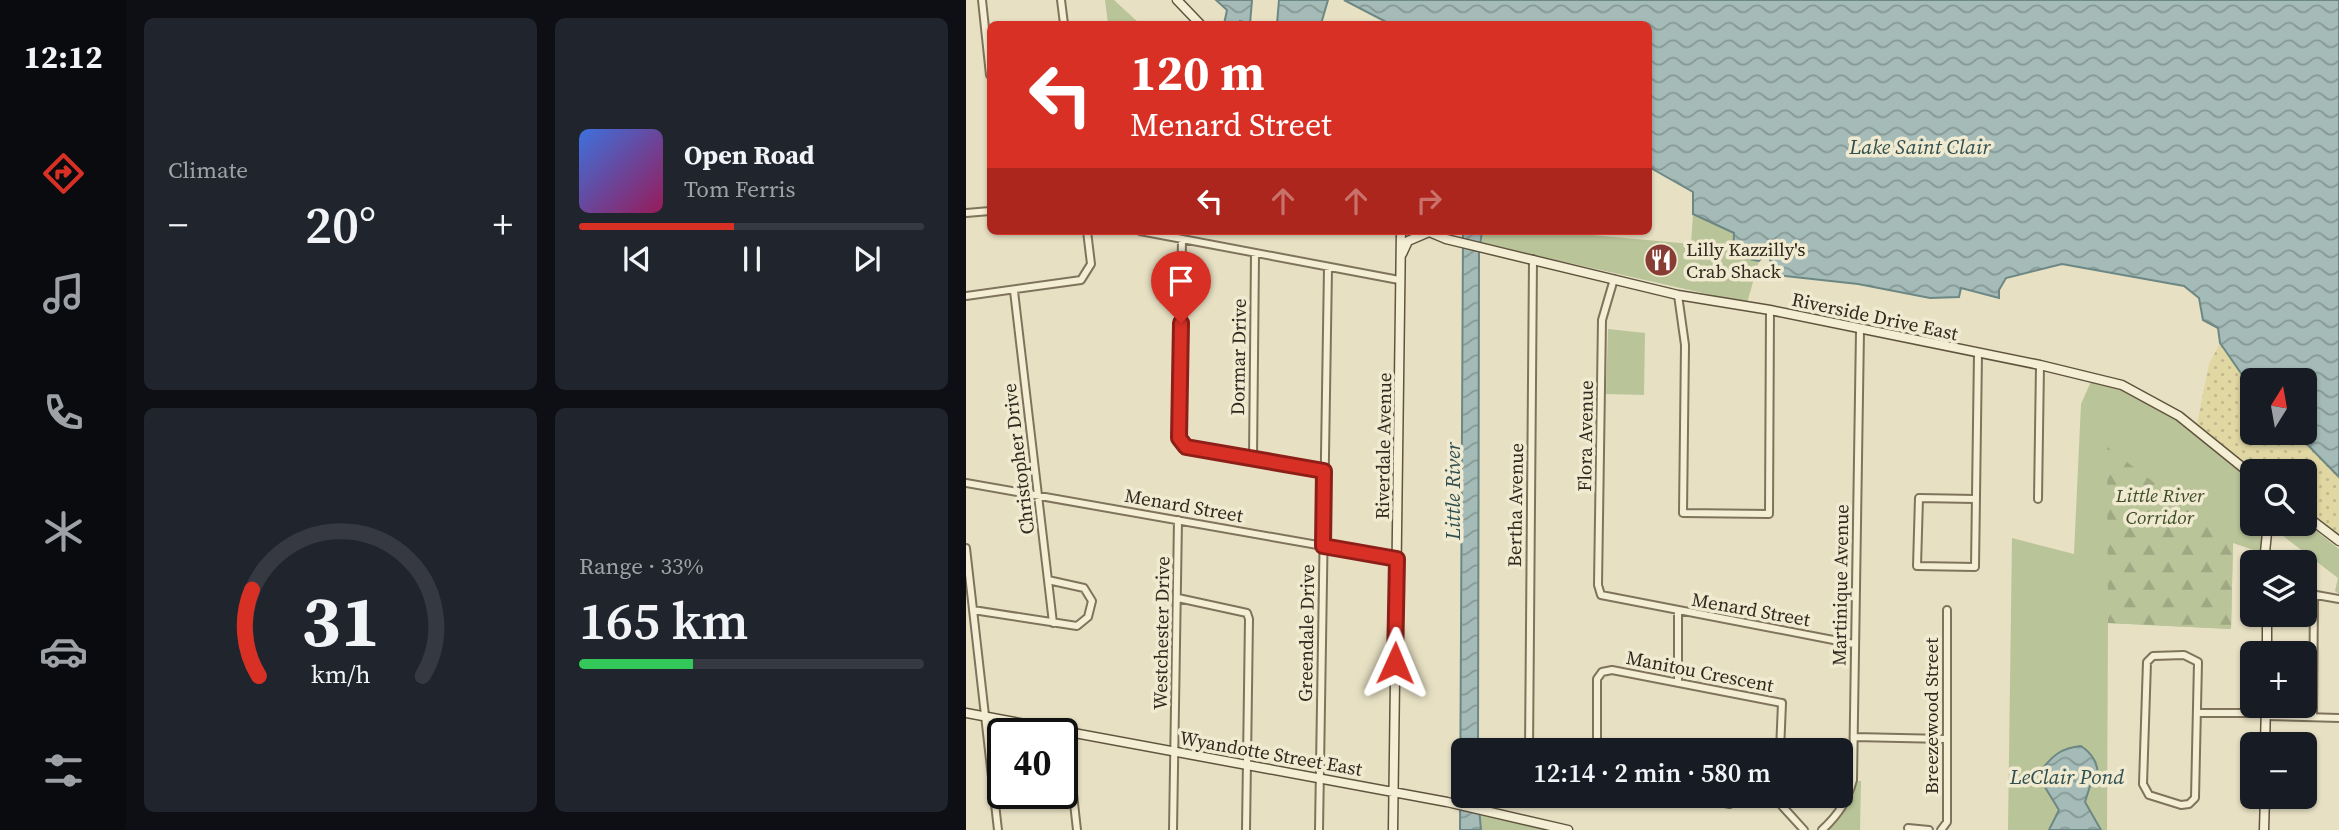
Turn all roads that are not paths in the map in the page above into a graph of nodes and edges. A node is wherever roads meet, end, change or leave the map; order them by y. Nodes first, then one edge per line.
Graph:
1 (982, 0) edge
2 (1061, 0) edge
3 (1177, 0) edge
4 (1064, 21) edge
5 (1197, 21) edge
6 (987, 47) edge
7 (987, 211) edge
8 (966, 213) edge
9 (1087, 235) edge
10 (1161, 235) edge
11 (1401, 235) edge
12 (1421, 235) edge
13 (1437, 235) edge
14 (1182, 239) junction
15 (1255, 254) junction
16 (1401, 257) junction
17 (1533, 259) junction
18 (1328, 268) junction
19 (1614, 279) junction
20 (1399, 280) junction
21 (1014, 291) junction
22 (1678, 295) junction
23 (966, 296) edge
24 (1770, 310) junction
25 (1860, 331) junction
26 (1978, 354) junction
27 (2040, 365) junction
28 (1253, 459) junction
29 (2240, 464) edge
30 (1324, 471) junction
31 (966, 483) edge
32 (1039, 495) junction
33 (1975, 499) junction
34 (2038, 499) dead end
35 (1178, 520) junction
36 (2317, 524) edge
37 (2339, 541) edge
38 (1323, 546) junction
39 (966, 548) edge
40 (1397, 559) junction
41 (1048, 580) junction
42 (1601, 595) joint
43 (2317, 595) edge
44 (1178, 598) junction
45 (2339, 599) edge
46 (973, 610) junction
47 (1947, 610) dead end
48 (1678, 612) junction
49 (1053, 623) junction
50 (1854, 644) junction
51 (1678, 683) junction
52 (2240, 712) edge
53 (966, 713) edge
54 (2198, 713) junction
55 (985, 717) junction
56 (2317, 717) edge
57 (991, 718) edge
58 (2339, 718) edge
59 (1078, 733) edge
60 (1854, 737) junction
61 (1529, 738) edge
62 (1597, 738) edge
63 (1781, 738) edge
64 (1946, 740) junction
65 (1175, 752) junction
66 (1247, 765) junction
67 (1320, 778) junction
68 (1393, 792) junction
69 (1784, 808) edge
70 (1075, 809) edge
71 (2265, 809) edge
72 (1908, 828) edge
73 (998, 830) edge
74 (1077, 830) edge
75 (1173, 830) edge
76 (1245, 830) edge
77 (1319, 830) edge
78 (1393, 830) edge
79 (1568, 830) edge
80 (1804, 830) edge
81 (1822, 830) edge
82 (1929, 830) edge
83 (1941, 830) edge
84 (2264, 830) edge

1 - 6 street
2 - 4 street
3 - 5 street
7 - 8 street
9 - 21 street
10 - 14 street
11 - 16 street, Riverdale Avenue
12 - 16 street
13 - 17 street, Riverside Drive East
14 - 15 street
14 - 28 street
15 - 18 street
15 - 28 street, Dormar Drive
16 - 20 street, Riverdale Avenue
17 - 19 street, Riverside Drive East
17 - 61 street, Bertha Avenue
18 - 20 street
18 - 30 street, Greendale Drive
19 - 22 street, Riverside Drive East
19 - 42 street, Flora Avenue
20 - 40 street, Riverdale Avenue
21 - 23 street
21 - 32 street, Christopher Drive
22 - 24 street, Riverside Drive East
22 - 24 street
24 - 25 street, Riverside Drive East
25 - 26 street, Riverside Drive East
25 - 50 street, Martinique Avenue
26 - 27 street, Riverside Drive East
26 - 33 street
27 - 29 street, Riverside Drive East
27 - 34 street
28 - 30 street
30 - 38 street, Greendale Drive
31 - 32 street, Menard Street
32 - 35 street, Menard Street
32 - 41 street, Christopher Drive
33 - 33 street
35 - 38 street, Menard Street
35 - 44 street, Westchester Drive
36 - 37 street
38 - 40 street, Menard Street
38 - 67 street, Greendale Drive
39 - 46 street
40 - 68 street, Riverdale Avenue
41 - 49 street, Christopher Drive
41 - 49 street
42 - 48 street, Menard Street
43 - 45 street
44 - 65 street, Westchester Drive
44 - 66 street
46 - 49 street
46 - 55 street
47 - 64 street, Breezewood Street
48 - 50 street, Menard Street
48 - 51 street
50 - 60 street, Martinique Avenue
51 - 62 street, Manitou Crescent
51 - 63 street, Manitou Crescent
52 - 54 street
53 - 55 street, Wyandotte Street East
54 - 54 street
55 - 57 street, Wyandotte Street East
55 - 73 street
56 - 58 street
59 - 65 street, Wyandotte Street East
60 - 64 street
60 - 81 street, Martinique Avenue
64 - 83 street, Breezewood Street
65 - 66 street, Wyandotte Street East
65 - 75 street, Westchester Drive
66 - 67 street, Wyandotte Street East
66 - 76 street
67 - 68 street, Wyandotte Street East
67 - 77 street, Greendale Drive
68 - 78 street, Riverdale Avenue
68 - 79 street, Wyandotte Street East
69 - 80 street
70 - 74 street
71 - 84 street
72 - 82 street

